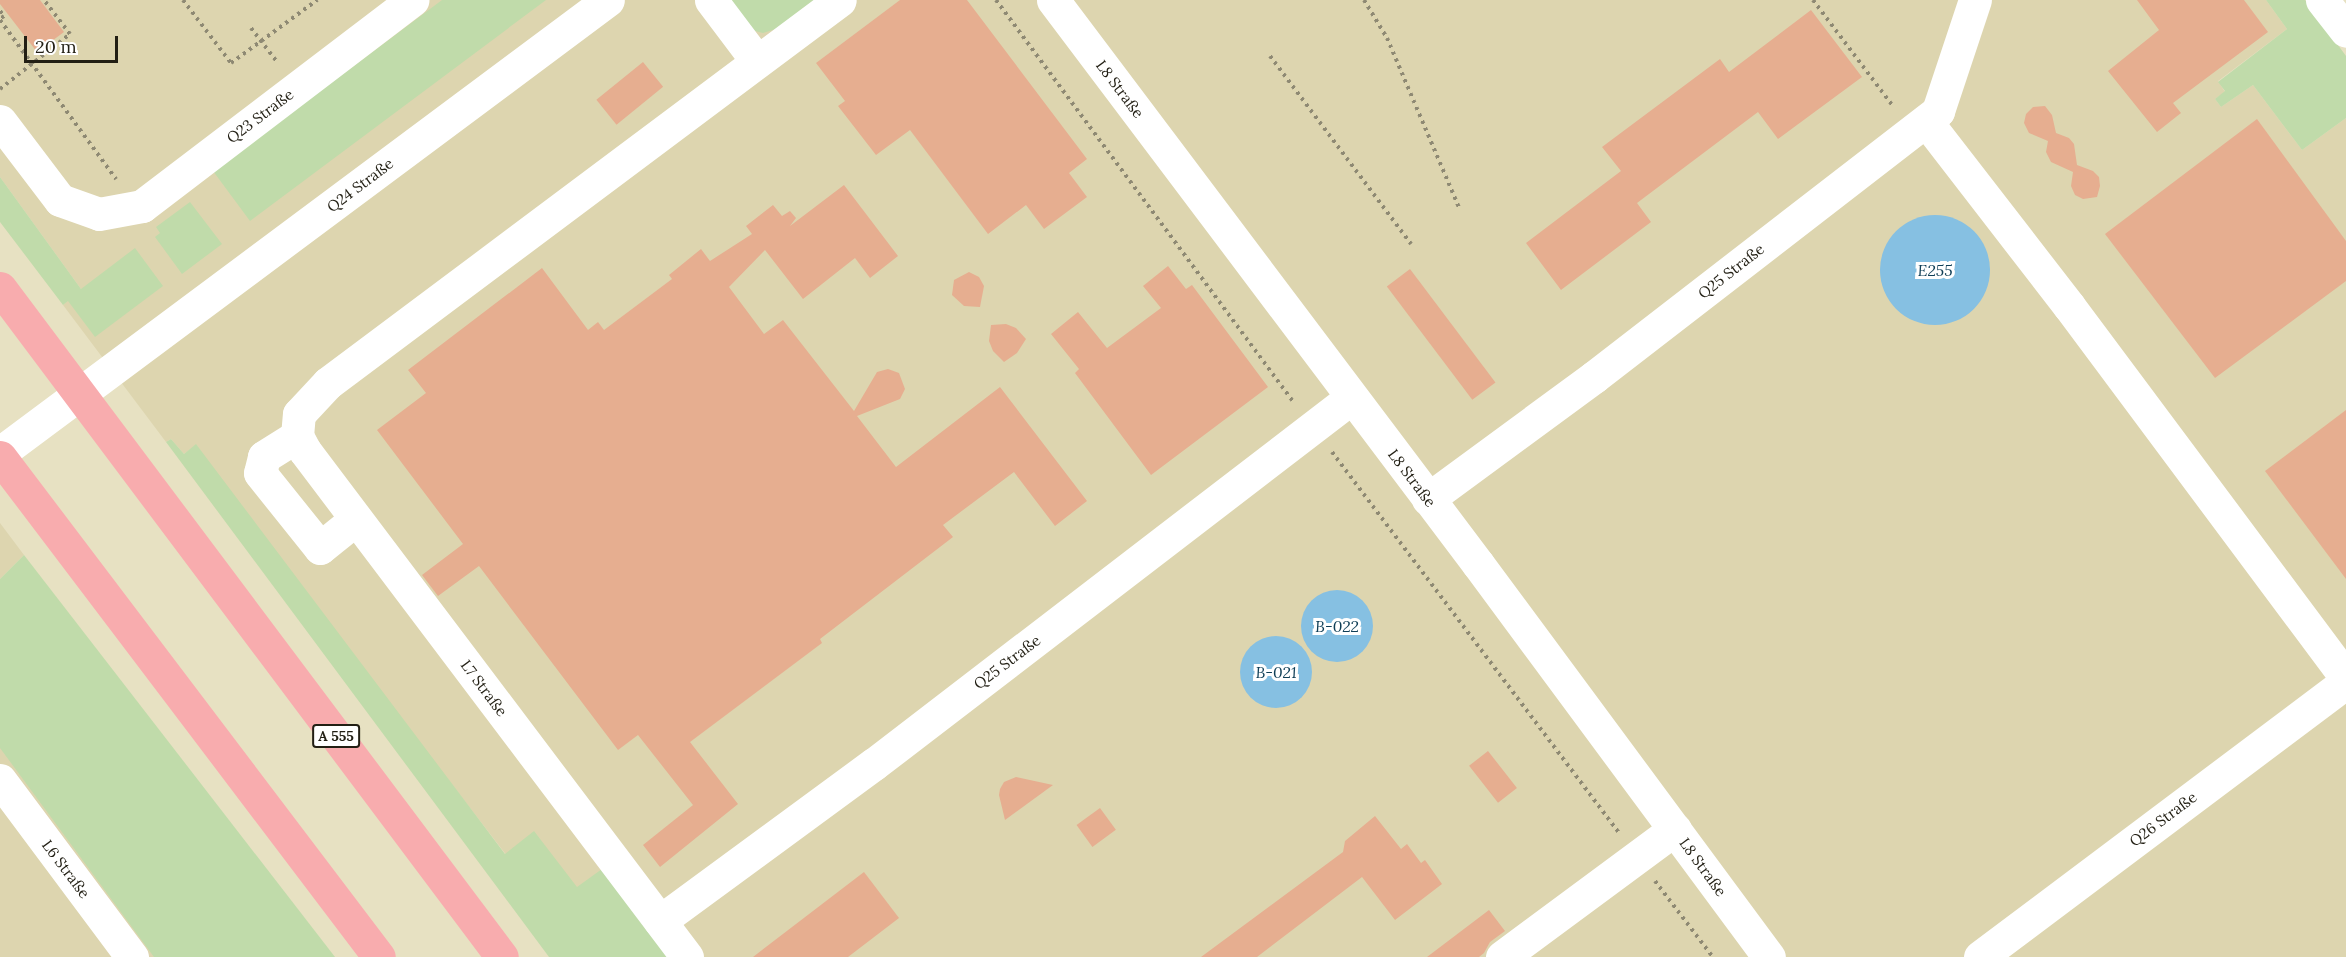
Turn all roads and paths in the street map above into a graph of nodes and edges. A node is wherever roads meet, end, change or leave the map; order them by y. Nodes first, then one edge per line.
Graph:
1 (44, 0) edge
2 (183, 0) edge
3 (315, 0) edge
4 (412, 0) edge
5 (608, 0) edge
6 (711, 0) edge
7 (840, 0) edge
8 (996, 0) edge
9 (1053, 0) edge
10 (1364, 0) edge
11 (1813, 0) edge
12 (1975, 0) edge
13 (2322, 0) edge
14 (0, 11) edge
15 (0, 19) edge
16 (251, 28) dead end
17 (2346, 31) edge
18 (263, 43) junction
19 (1270, 56) dead end
20 (757, 61) junction
21 (32, 63) junction
22 (281, 67) dead end
23 (0, 88) edge
24 (0, 121) edge
25 (1919, 127) junction
26 (137, 207) junction
27 (1459, 208) dead end
28 (1411, 244) dead end
29 (3, 291) edge
30 (1351, 398) junction
31 (298, 425) junction
32 (1313, 427) junction
33 (0, 455) edge
34 (1428, 499) junction
35 (356, 519) junction
36 (2346, 677) edge
37 (2346, 682) edge
38 (0, 780) edge
39 (1674, 829) junction
40 (1637, 857) junction
41 (660, 921) junction
42 (132, 957) edge
43 (379, 957) edge
44 (502, 957) edge
45 (687, 957) edge
46 (1502, 957) edge
47 (1713, 957) edge
48 (1769, 957) edge
49 (1980, 957) edge

1 - 21 path
2 - 18 path
3 - 18 path
4 - 26 lane, Q23 Straße
5 - 33 lane, Q24 Straße
6 - 20 lane
7 - 20 lane
8 - 32 path
9 - 30 lane, L8 Straße
10 - 27 path
11 - 25 path
12 - 25 lane, Q25 Straße
13 - 17 lane
14 - 15 path
15 - 21 path
16 - 18 path
18 - 22 path
19 - 28 path
20 - 31 lane
21 - 23 path
21 - 26 path
24 - 26 lane, Q23 Straße
25 - 34 lane, Q25 Straße
25 - 36 lane
29 - 44 highway, A 555
30 - 32 lane, Q25 Straße
30 - 34 lane, L8 Straße
31 - 35 lane, L7 Straße
31 - 35 lane
32 - 40 path
32 - 41 lane, Q25 Straße
33 - 43 highway
34 - 39 lane, L8 Straße
35 - 41 lane, L7 Straße
37 - 49 lane, Q26 Straße
38 - 42 lane, L6 Straße
39 - 40 lane
39 - 48 lane, L8 Straße
40 - 46 lane
40 - 47 path
41 - 45 lane, L7 Straße

